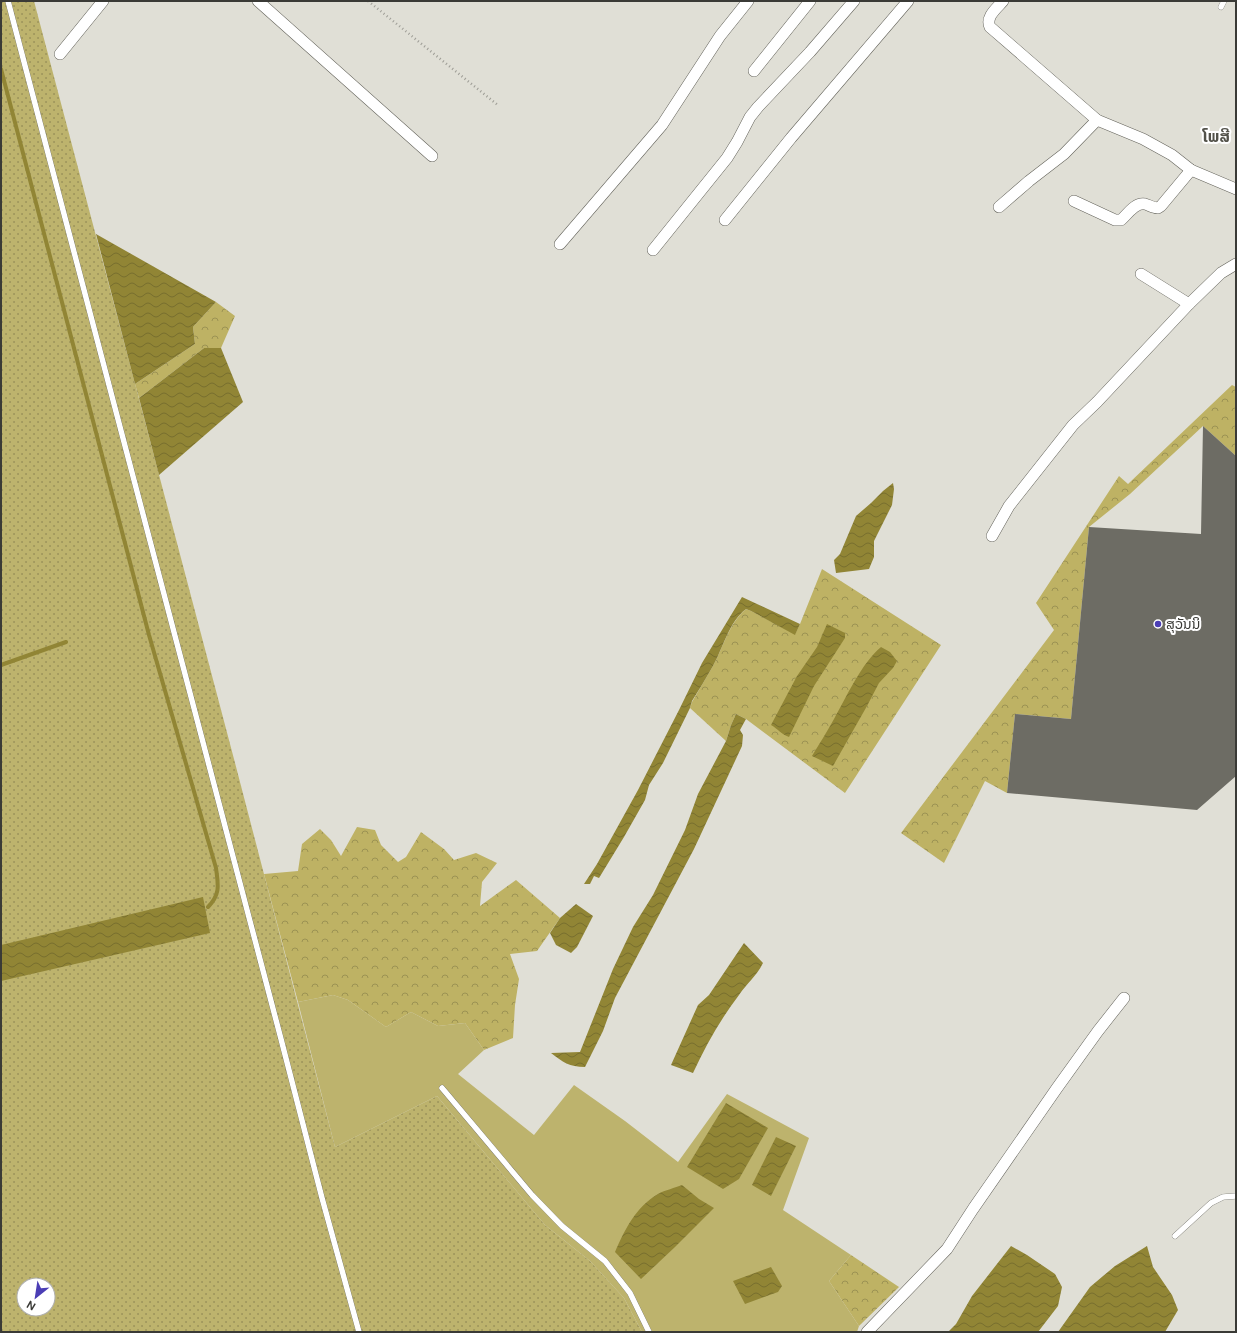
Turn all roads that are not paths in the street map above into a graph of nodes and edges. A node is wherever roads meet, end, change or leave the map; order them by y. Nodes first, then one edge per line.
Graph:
1 (8, 1) edge
2 (103, 1) edge
3 (258, 1) edge
4 (748, 1) edge
5 (810, 1) edge
6 (854, 1) edge
7 (908, 1) edge
8 (1003, 1) edge
9 (1224, 1) edge
10 (1221, 7) dead end
11 (60, 54) dead end
12 (754, 71) dead end
13 (1097, 120) junction
14 (432, 156) dead end
15 (1191, 170) junction
16 (1236, 189) edge
17 (1074, 201) dead end
18 (999, 207) dead end
19 (725, 220) dead end
20 (560, 244) dead end
21 (653, 250) dead end
22 (1236, 264) edge
23 (1141, 274) dead end
24 (1189, 304) junction
25 (992, 536) dead end
26 (1124, 998) dead end
27 (442, 1088) dead end
28 (1236, 1196) edge
29 (1175, 1236) dead end
30 (359, 1332) edge
31 (649, 1332) edge
32 (867, 1332) edge

1 - 30 lane
2 - 11 street
3 - 14 street
4 - 20 street
5 - 12 street
6 - 21 street
7 - 19 street
8 - 13 street
9 - 10 lane
13 - 15 street
13 - 18 street
15 - 16 street
15 - 17 street
22 - 24 street
23 - 24 street
24 - 25 street
26 - 32 street
27 - 31 lane
28 - 29 lane

